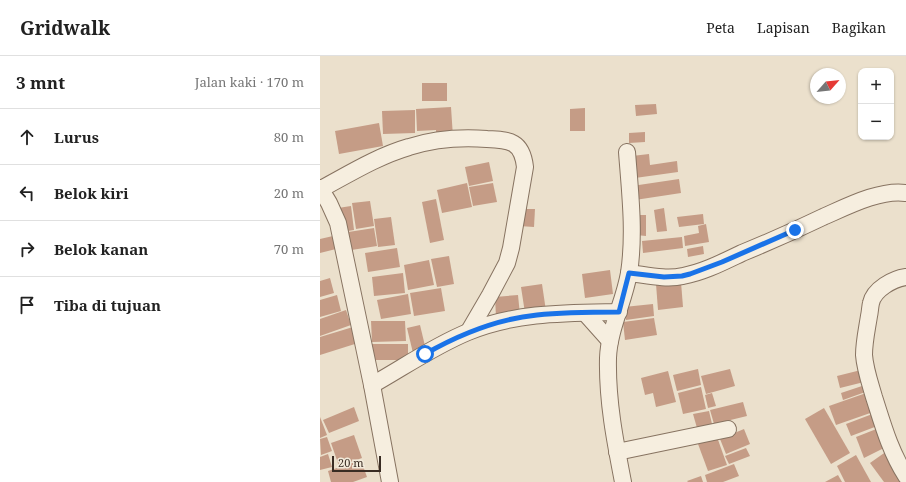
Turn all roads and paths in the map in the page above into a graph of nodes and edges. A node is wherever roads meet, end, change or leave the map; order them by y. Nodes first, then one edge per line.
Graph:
1 (627, 152) dead end
2 (320, 189) edge
3 (906, 193) edge
4 (629, 273) junction
5 (906, 277) edge
6 (619, 312) junction
7 (585, 313) junction
8 (469, 332) junction
9 (610, 341) junction
10 (372, 385) junction
11 (728, 429) dead end
12 (617, 452) junction
13 (906, 476) edge
14 (390, 482) edge
15 (623, 482) edge

1 - 4 street
2 - 8 street
2 - 10 street
3 - 4 street
4 - 6 street
5 - 13 street
6 - 7 street
6 - 9 street
7 - 8 street
7 - 9 street
8 - 10 street
9 - 12 street
10 - 14 street
11 - 12 street
12 - 15 street

